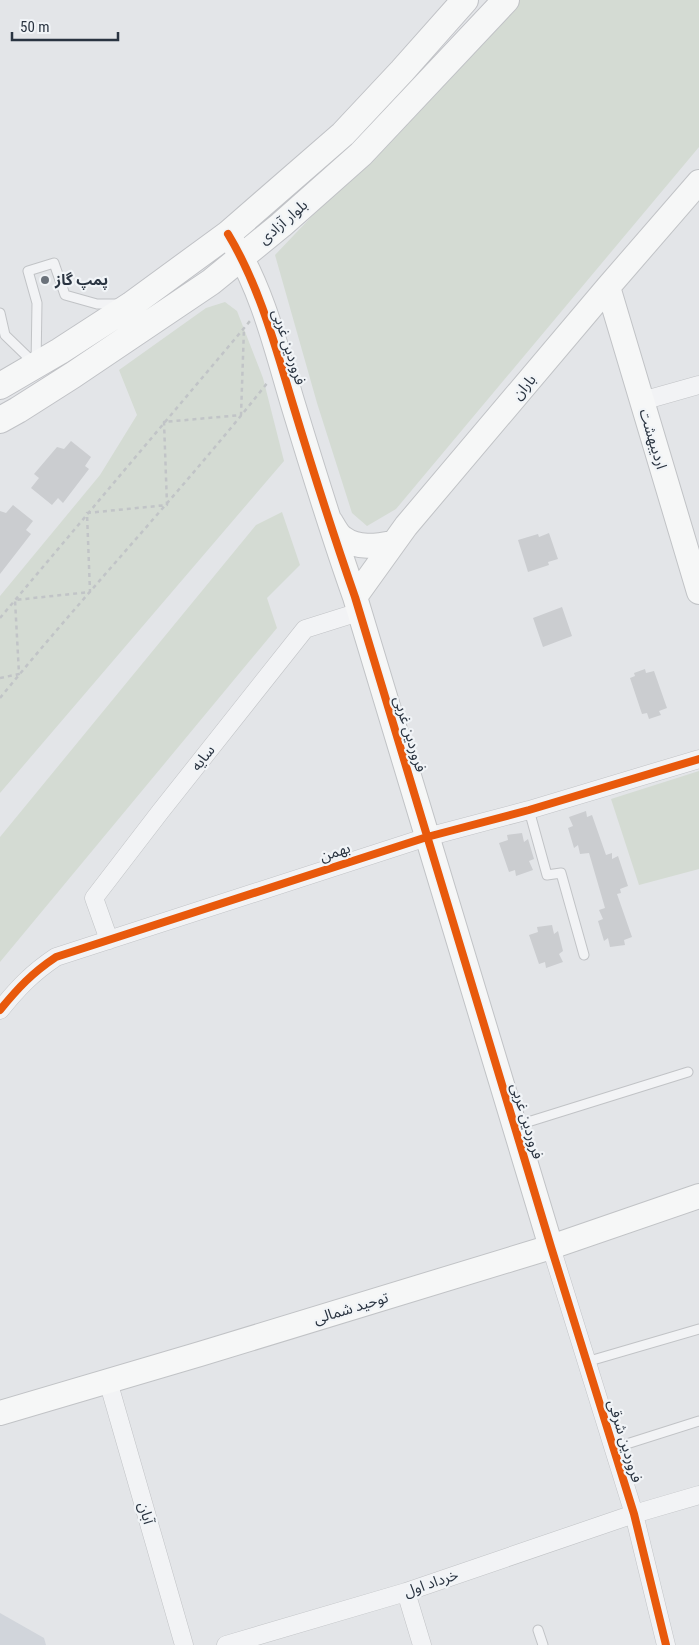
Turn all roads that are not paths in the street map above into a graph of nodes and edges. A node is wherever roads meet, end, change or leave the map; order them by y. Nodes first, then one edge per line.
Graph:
1 (465, 0) edge
2 (506, 0) edge
3 (699, 182) edge
4 (226, 235) junction
5 (242, 257) junction
6 (608, 287) junction
7 (131, 305) junction
8 (0, 313) edge
9 (36, 365) junction
10 (699, 385) edge
11 (0, 386) edge
12 (642, 401) junction
13 (0, 420) edge
14 (327, 516) junction
15 (691, 537) edge
16 (393, 543) junction
17 (699, 592) edge
18 (357, 604) junction
19 (699, 758) edge
20 (529, 810) junction
21 (427, 837) junction
22 (109, 940) junction
23 (584, 956) dead end
24 (0, 1010) edge
25 (688, 1072) dead end
26 (514, 1126) junction
27 (699, 1196) edge
28 (551, 1247) junction
29 (699, 1329) edge
30 (586, 1362) junction
31 (108, 1382) junction
32 (0, 1414) edge
33 (699, 1421) edge
34 (614, 1448) junction
35 (699, 1495) edge
36 (634, 1514) junction
37 (406, 1592) junction
38 (538, 1630) dead end
39 (184, 1645) edge
40 (226, 1645) edge
41 (422, 1645) edge
42 (543, 1645) edge
43 (666, 1645) edge

1 - 4 main road, بلوار آزادی
2 - 5 main road, بلوار آزادی
3 - 6 street, باران
4 - 5 main road
4 - 5 main road
4 - 7 main road, بلوار آزادی
5 - 13 main road, بلوار آزادی
5 - 14 street, فروردین غربی
6 - 12 street, اردیبهشت
6 - 16 street, باران
7 - 9 main road, بلوار آزادی
7 - 9 lane
8 - 9 lane
9 - 11 main road, بلوار آزادی
10 - 12 street
12 - 15 street, اردیبهشت
14 - 16 street
14 - 18 street, فروردین غربی
15 - 17 street, اردیبهشت
16 - 18 street, باران
18 - 21 street, فروردین غربی
18 - 22 street, سایه
19 - 20 street, بهمن
20 - 21 street, بهمن
20 - 23 lane
21 - 22 street, بهمن
21 - 26 street, فروردین غربی
22 - 24 street, بهمن
25 - 26 lane
26 - 28 street, فروردین غربی
27 - 28 street, توحید شمالی
28 - 30 street, فروردین شرقی
28 - 31 street, توحید شمالی
29 - 30 lane
30 - 34 street, فروردین شرقی
31 - 32 street, توحید شمالی
31 - 39 street, آبان
33 - 34 lane
34 - 36 street, فروردین شرقی
35 - 36 street, خرداد اول
36 - 37 street, خرداد اول
36 - 43 street, فروردین شرقی
37 - 40 street, خرداد اول
37 - 41 street
38 - 42 lane

